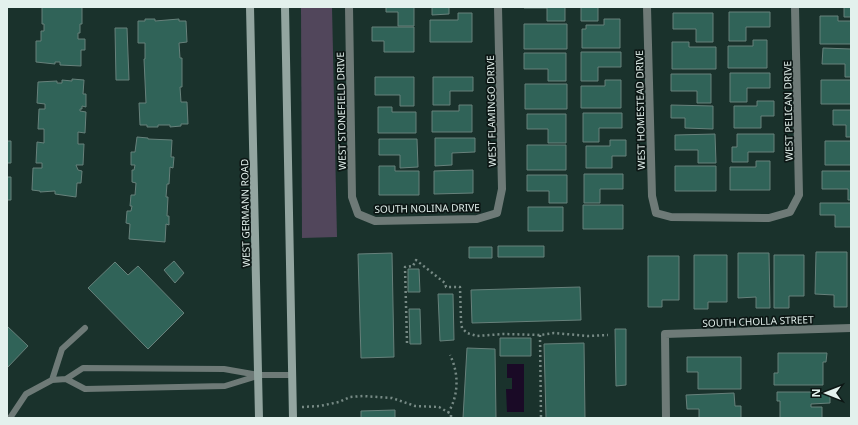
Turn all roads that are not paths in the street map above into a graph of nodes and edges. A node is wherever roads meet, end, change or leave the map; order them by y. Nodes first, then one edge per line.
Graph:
1 (250, 7) edge
2 (284, 7) edge
3 (349, 7) edge
4 (498, 7) edge
5 (647, 7) edge
6 (795, 7) edge
7 (790, 212) joint
8 (497, 213) joint
9 (358, 214) joint
10 (85, 328) dead end
11 (851, 328) edge
12 (258, 375) junction
13 (292, 375) junction
14 (66, 378) junction
15 (52, 380) junction
16 (10, 418) edge
17 (259, 418) edge
18 (293, 418) edge
19 (666, 418) edge

1 - 12 main road, WEST GERMANN ROAD
2 - 13 main road
3 - 9 street, WEST STONEFIELD DRIVE
4 - 8 street, WEST FLAMINGO DRIVE
5 - 7 street, WEST HOMESTEAD DRIVE
6 - 7 street, WEST PELICAN DRIVE
8 - 9 street, SOUTH NOLINA DRIVE
10 - 15 lane
11 - 19 street, SOUTH CHOLLA STREET
12 - 13 lane
12 - 14 lane
12 - 14 lane
12 - 17 main road, WEST GERMANN ROAD
13 - 18 main road
14 - 15 lane
15 - 16 lane

